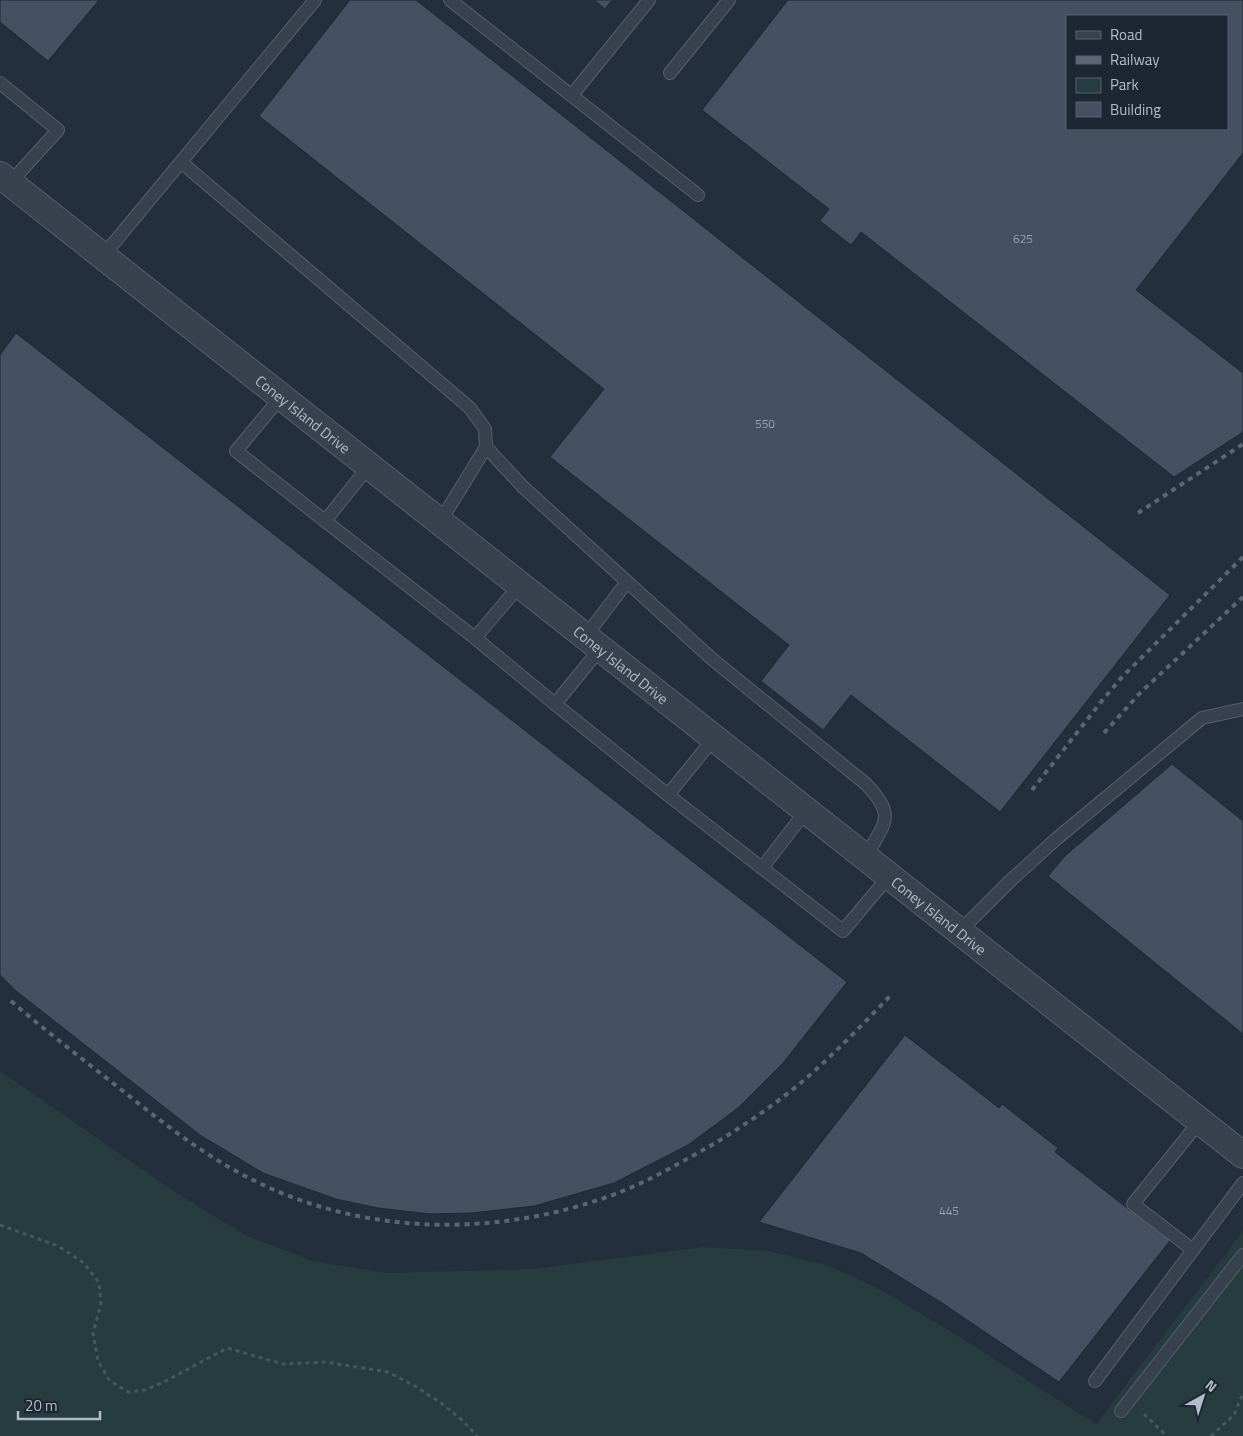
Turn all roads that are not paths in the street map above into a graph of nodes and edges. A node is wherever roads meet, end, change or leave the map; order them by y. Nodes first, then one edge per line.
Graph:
1 (315, 0) edge
2 (450, 0) edge
3 (649, 0) edge
4 (729, 0) edge
5 (670, 73) dead end
6 (0, 83) edge
7 (572, 96) junction
8 (181, 162) junction
9 (5, 179) edge
10 (698, 195) dead end
11 (103, 256) junction
12 (281, 397) junction
13 (486, 447) junction
14 (369, 466) junction
15 (325, 521) junction
16 (440, 522) junction
17 (628, 582) junction
18 (520, 585) junction
19 (475, 638) junction
20 (593, 643) junction
21 (556, 704) junction
22 (1243, 709) edge
23 (714, 738) junction
24 (668, 794) junction
25 (806, 811) junction
26 (865, 858) junction
27 (762, 868) junction
28 (889, 876) junction
29 (959, 932) junction
30 (1200, 1121) junction
31 (1243, 1155) edge
32 (1243, 1183) edge
33 (1193, 1250) junction
34 (1243, 1256) edge
35 (1095, 1382) dead end
36 (1121, 1411) dead end

1 - 8 lane
2 - 7 lane
3 - 7 lane
4 - 5 lane
6 - 9 lane
7 - 10 lane
8 - 11 lane
8 - 13 lane
9 - 11 street, Coney Island Drive
11 - 12 street, Coney Island Drive
12 - 14 street, Coney Island Drive
12 - 15 lane
13 - 16 lane
13 - 17 lane
14 - 15 lane
14 - 16 street, Coney Island Drive
15 - 19 lane
16 - 18 street, Coney Island Drive
17 - 20 lane
17 - 26 lane
18 - 19 lane
18 - 20 street, Coney Island Drive
19 - 21 lane
20 - 21 lane
20 - 23 street, Coney Island Drive
21 - 24 lane
22 - 29 lane
23 - 24 lane
23 - 25 street, Coney Island Drive
24 - 27 lane
25 - 26 street, Coney Island Drive
25 - 27 lane
26 - 28 street, Coney Island Drive
27 - 28 lane
28 - 29 street, Coney Island Drive
29 - 30 street, Coney Island Drive
30 - 31 street, Coney Island Drive
30 - 33 lane
32 - 33 lane
33 - 35 lane
34 - 36 lane

